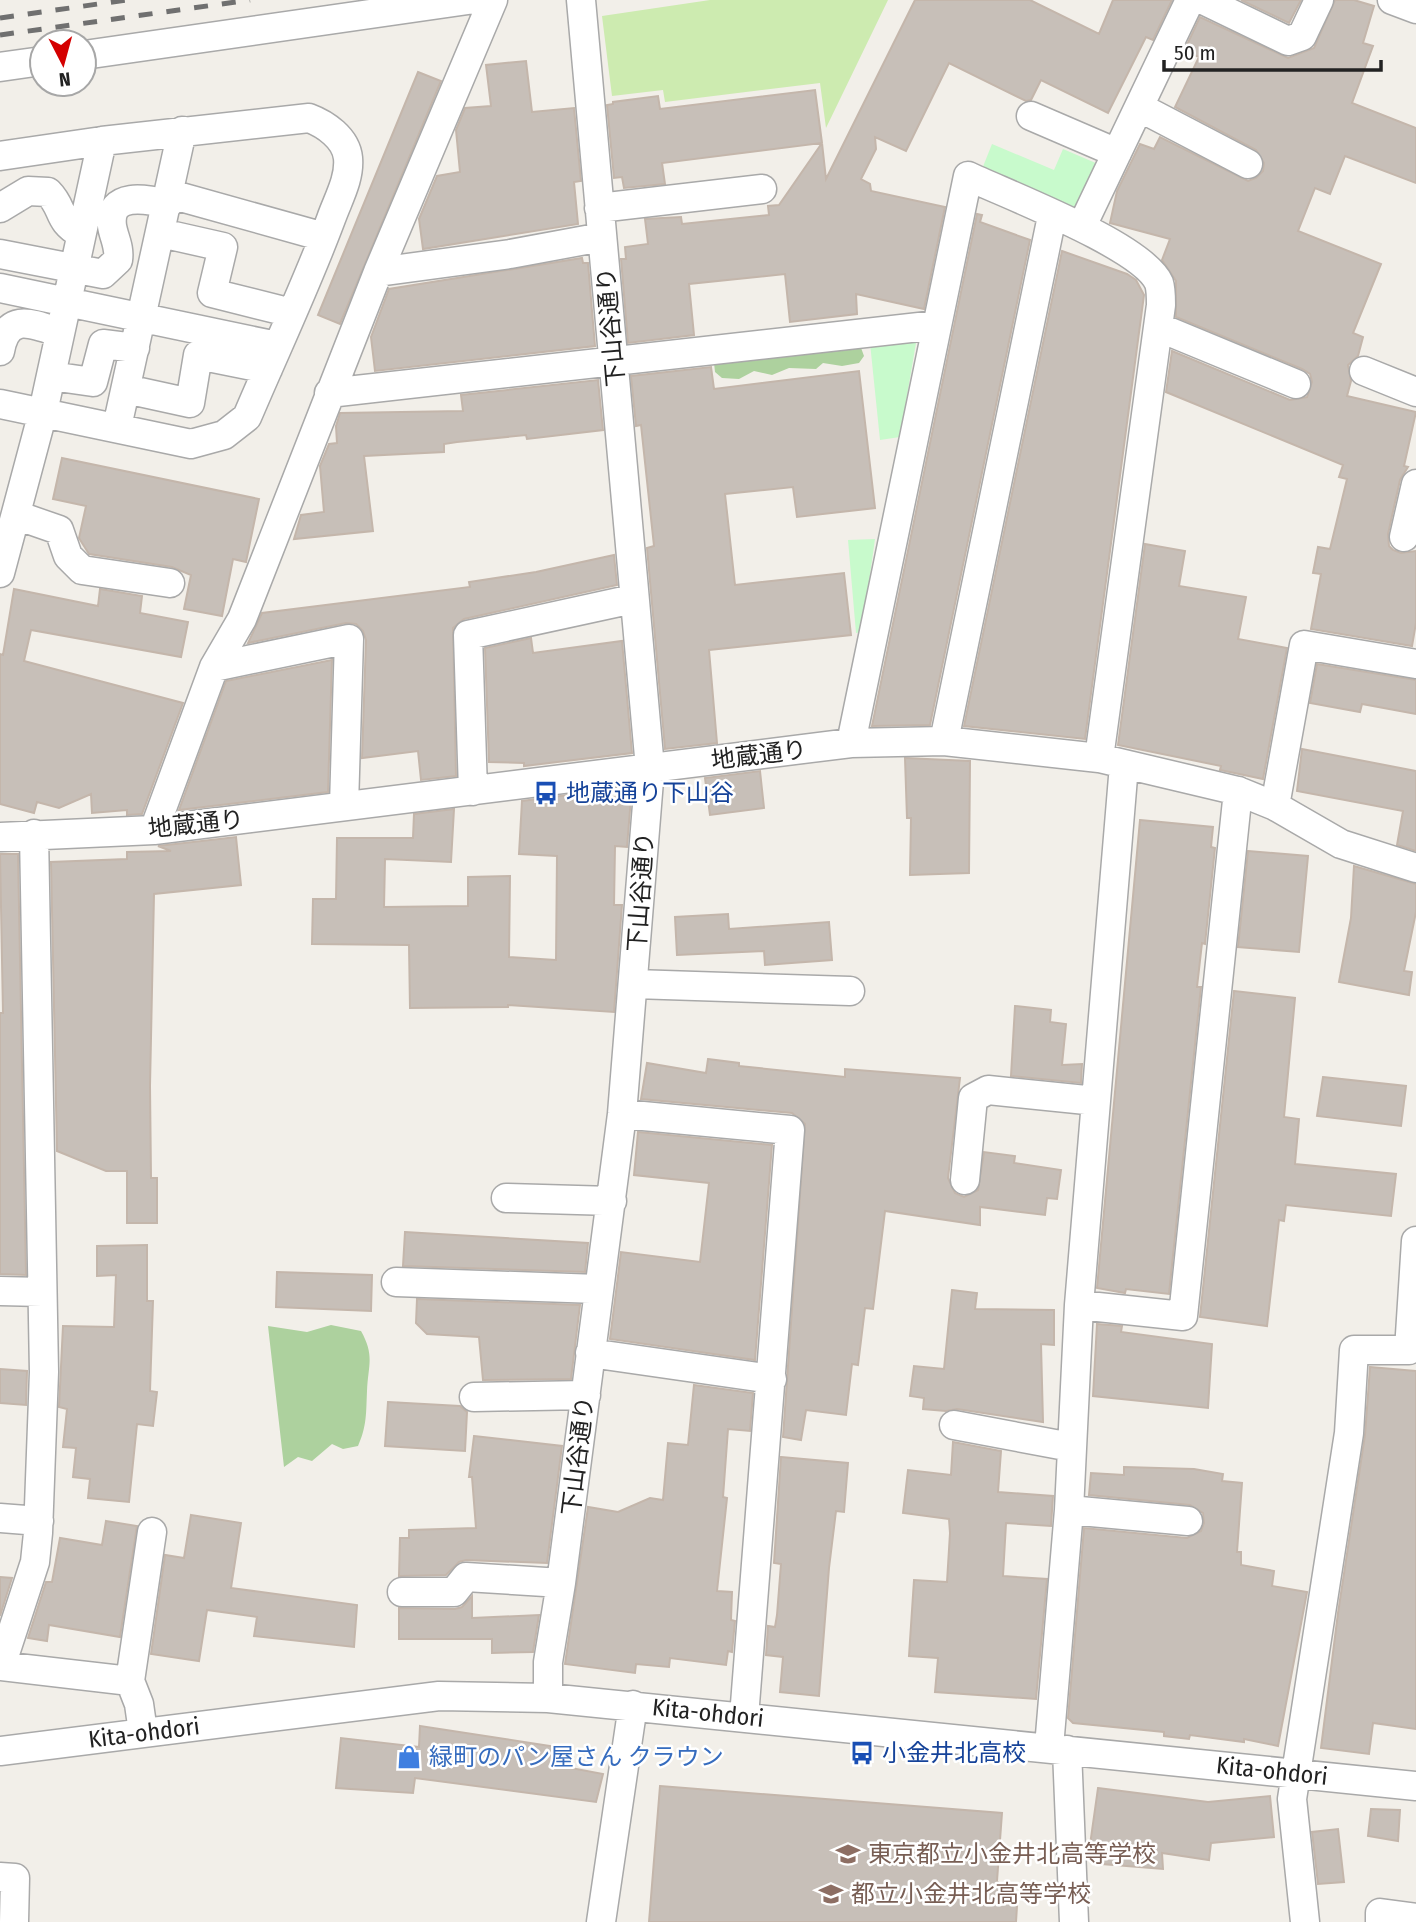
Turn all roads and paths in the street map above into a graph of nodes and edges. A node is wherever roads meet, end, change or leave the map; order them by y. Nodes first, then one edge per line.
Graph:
1 (468, 0) edge
2 (494, 0) edge
3 (581, 0) edge
4 (1190, 0) edge
5 (1203, 0) edge
6 (1319, 0) edge
7 (1392, 0) edge
8 (1416, 9) edge
9 (98, 53) edge
10 (28, 63) edge
11 (0, 67) edge
12 (1139, 107) junction
13 (1031, 116) dead end
14 (182, 131) junction
15 (102, 141) junction
16 (1117, 153) junction
17 (0, 156) edge
18 (1248, 164) dead end
19 (762, 189) dead end
20 (169, 199) junction
21 (0, 208) edge
22 (599, 208) junction
23 (1052, 216) junction
24 (1082, 226) junction
25 (161, 233) junction
26 (81, 234) junction
27 (324, 237) junction
28 (602, 237) junction
29 (13, 249) edge
30 (74, 269) junction
31 (378, 272) junction
32 (0, 288) edge
33 (66, 302) junction
34 (292, 313) junction
35 (142, 318) junction
36 (936, 325) junction
37 (1158, 327) junction
38 (60, 333) junction
39 (135, 348) junction
40 (0, 351) edge
41 (272, 358) junction
42 (614, 360) junction
43 (1364, 371) dead end
44 (51, 376) junction
45 (1296, 384) dead end
46 (126, 389) junction
47 (1416, 392) edge
48 (329, 393) junction
49 (0, 404) edge
50 (43, 412) junction
51 (117, 427) junction
52 (1416, 484) edge
53 (8, 528) edge
54 (1404, 537) dead end
55 (0, 572) edge
56 (170, 583) dead end
57 (633, 599) junction
58 (1416, 664) edge
59 (214, 667) junction
60 (944, 741) junction
61 (851, 743) junction
62 (1112, 762) junction
63 (650, 768) junction
64 (473, 791) junction
65 (1238, 791) junction
66 (344, 806) junction
67 (1275, 806) junction
68 (154, 830) junction
69 (34, 834) junction
70 (0, 836) edge
71 (1416, 868) edge
72 (634, 984) junction
73 (850, 991) dead end
74 (1096, 1101) junction
75 (622, 1114) junction
76 (965, 1180) dead end
77 (506, 1198) dead end
78 (612, 1201) junction
79 (1416, 1241) edge
80 (396, 1282) dead end
81 (598, 1289) junction
82 (0, 1291) edge
83 (43, 1292) junction
84 (1079, 1305) junction
85 (590, 1353) junction
86 (772, 1378) junction
87 (586, 1395) junction
88 (474, 1397) dead end
89 (954, 1425) dead end
90 (1071, 1447) junction
91 (1069, 1510) junction
92 (0, 1518) edge
93 (38, 1521) junction
94 (1188, 1521) dead end
95 (152, 1532) dead end
96 (561, 1583) junction
97 (402, 1592) dead end
98 (0, 1666) edge
99 (130, 1681) junction
100 (548, 1698) junction
101 (633, 1704) junction
102 (744, 1717) junction
103 (143, 1732) junction
104 (1058, 1749) junction
105 (0, 1751) edge
106 (1296, 1773) junction
107 (1416, 1786) edge
108 (0, 1877) edge
109 (1416, 1918) edge
110 (14, 1922) edge
111 (601, 1922) edge
112 (1074, 1922) edge
113 (1305, 1922) edge
114 (1380, 1922) edge

1 - 9 street
2 - 31 street
3 - 22 street, 下山谷通り
4 - 12 street
5 - 6 street
7 - 8 street
10 - 11 street
12 - 16 street
12 - 18 street
13 - 16 street
14 - 15 street
14 - 20 street
14 - 27 street
15 - 17 street
15 - 26 street
16 - 24 street
19 - 22 street
20 - 25 street
20 - 27 street
20 - 30 street
21 - 26 street
22 - 28 street, 下山谷通り
23 - 24 street
23 - 36 street
23 - 60 street
24 - 37 street
25 - 34 street
25 - 35 street
26 - 30 street
27 - 34 street
28 - 31 street
28 - 42 street, 下山谷通り
29 - 30 street
30 - 33 street
31 - 48 street
32 - 33 street
33 - 35 street
33 - 38 street
34 - 41 street
35 - 39 street
35 - 41 street
36 - 42 street
36 - 61 street
37 - 45 street
37 - 62 street
38 - 40 street
38 - 44 street
39 - 44 street
39 - 46 street
41 - 46 street
41 - 51 street
42 - 48 street
42 - 57 street, 下山谷通り
43 - 47 street
44 - 50 street
46 - 51 street
48 - 59 street
49 - 50 street
50 - 51 street
50 - 53 street
52 - 54 street
53 - 55 street
53 - 56 street
57 - 63 street, 下山谷通り
57 - 64 street
58 - 67 street
59 - 66 street
59 - 68 street
60 - 61 street, 地蔵通り
60 - 62 street, 地蔵通り
61 - 63 street, 地蔵通り
62 - 65 street, 地蔵通り
62 - 74 street
63 - 64 street, 地蔵通り
63 - 72 street, 下山谷通り
64 - 66 street, 地蔵通り
65 - 67 street, 地蔵通り
65 - 84 street
66 - 68 street, 地蔵通り
67 - 71 street, 地蔵通り
68 - 69 street, 地蔵通り
69 - 70 street, 地蔵通り
69 - 83 street
72 - 73 street
72 - 75 street, 下山谷通り
74 - 76 street
74 - 84 street
75 - 78 street, 下山谷通り
75 - 86 street
77 - 78 street
78 - 81 street, 下山谷通り
79 - 106 street
80 - 81 street
81 - 85 street, 下山谷通り
82 - 83 street
83 - 93 street
84 - 90 street
85 - 86 street
85 - 87 street, 下山谷通り
86 - 102 street
87 - 88 street
87 - 96 street, 下山谷通り
89 - 90 street
90 - 91 street
91 - 94 street
91 - 104 street
92 - 93 street
93 - 98 street
95 - 99 street
96 - 97 street
96 - 100 street, 下山谷通り
98 - 99 street
99 - 103 street
100 - 101 street, Kita-ohdori
100 - 103 street, Kita-ohdori
101 - 102 street, Kita-ohdori
101 - 111 street
102 - 104 street, Kita-ohdori
103 - 105 street, Kita-ohdori
104 - 106 street, Kita-ohdori
104 - 112 street
106 - 107 street, Kita-ohdori
106 - 113 street
108 - 110 street
109 - 114 street

